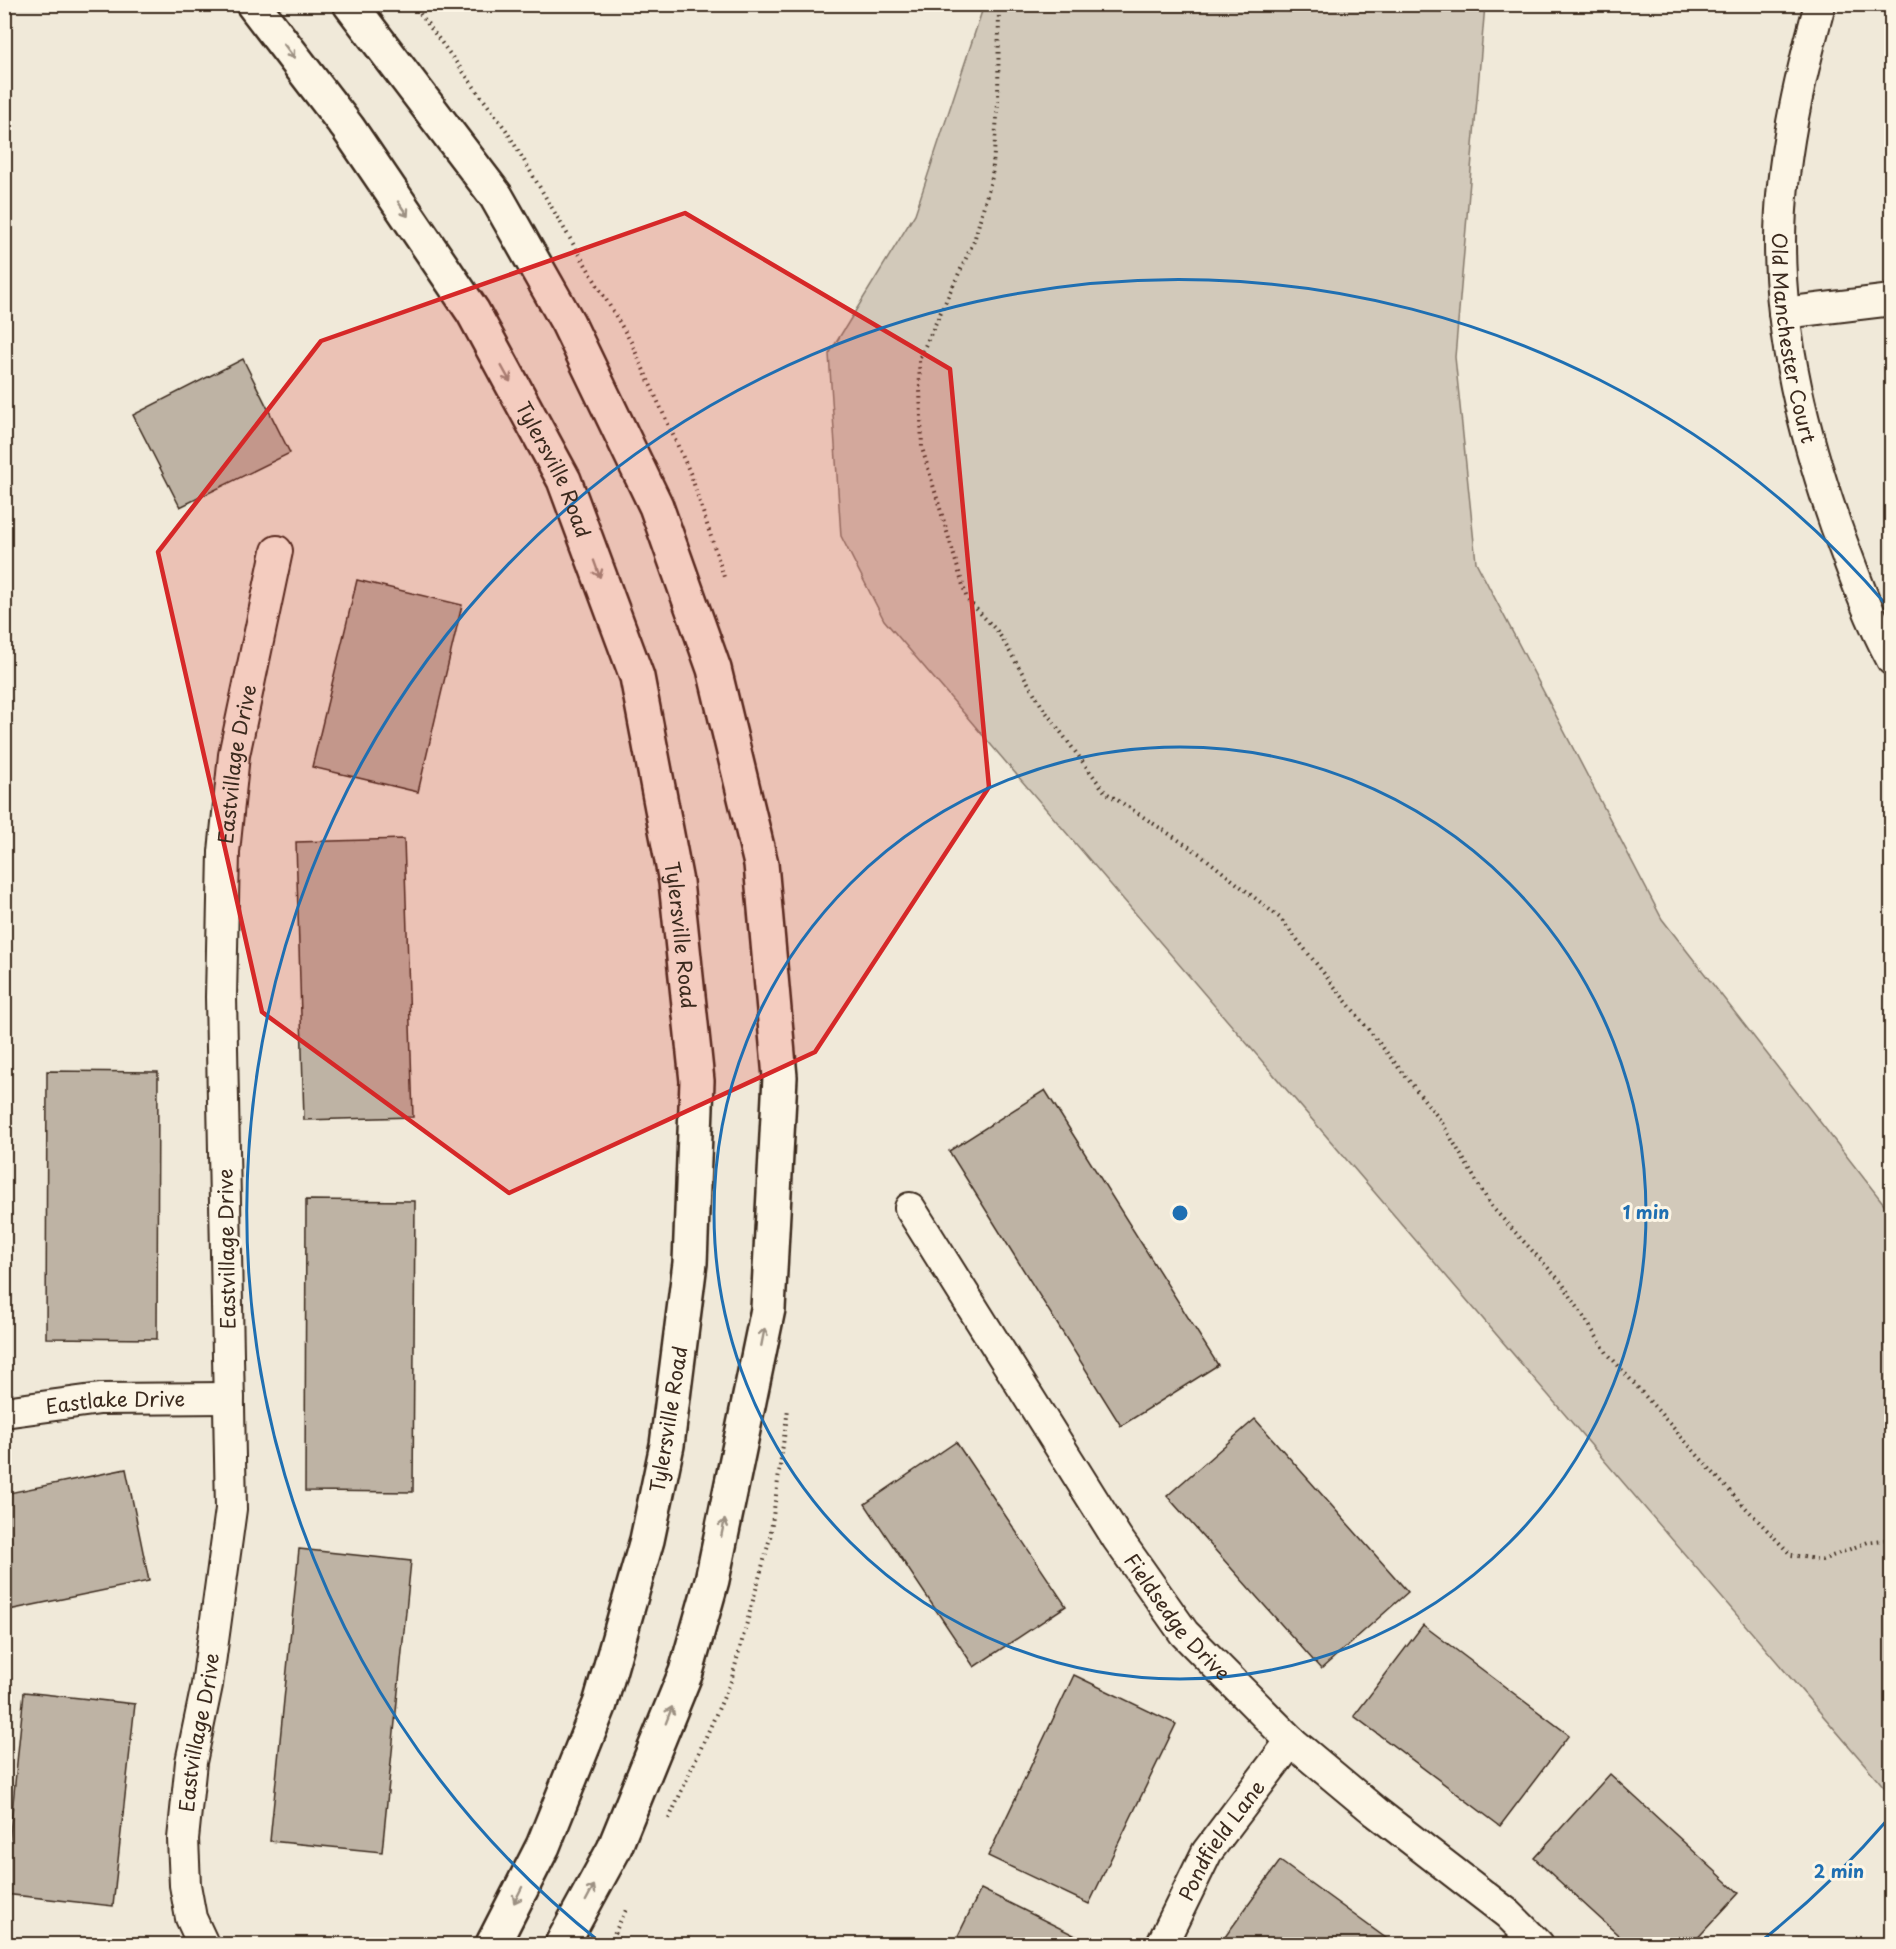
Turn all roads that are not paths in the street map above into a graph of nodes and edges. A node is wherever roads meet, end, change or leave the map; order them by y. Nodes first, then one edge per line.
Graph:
1 (253, 4) edge
2 (350, 4) edge
3 (1820, 4) edge
4 (1892, 300) edge
5 (1784, 313) junction
6 (277, 551) dead end
7 (1892, 660) edge
8 (910, 1208) dead end
9 (229, 1398) junction
10 (4, 1412) edge
11 (1291, 1741) junction
12 (203, 1944) edge
13 (494, 1944) edge
14 (562, 1944) edge
15 (1162, 1944) edge
16 (1538, 1944) edge

1 -> 13 main road, Tylersville Road
14 -> 2 main road
3 - 5 street, Old Manchester Court
4 - 5 street
5 - 7 street, Old Manchester Court
6 - 9 street, Eastvillage Drive
8 - 11 street, Fieldsedge Drive
9 - 10 street, Eastlake Drive
9 - 12 street, Eastvillage Drive
11 - 15 street, Pondfield Lane
11 - 16 street, Fieldsedge Drive

